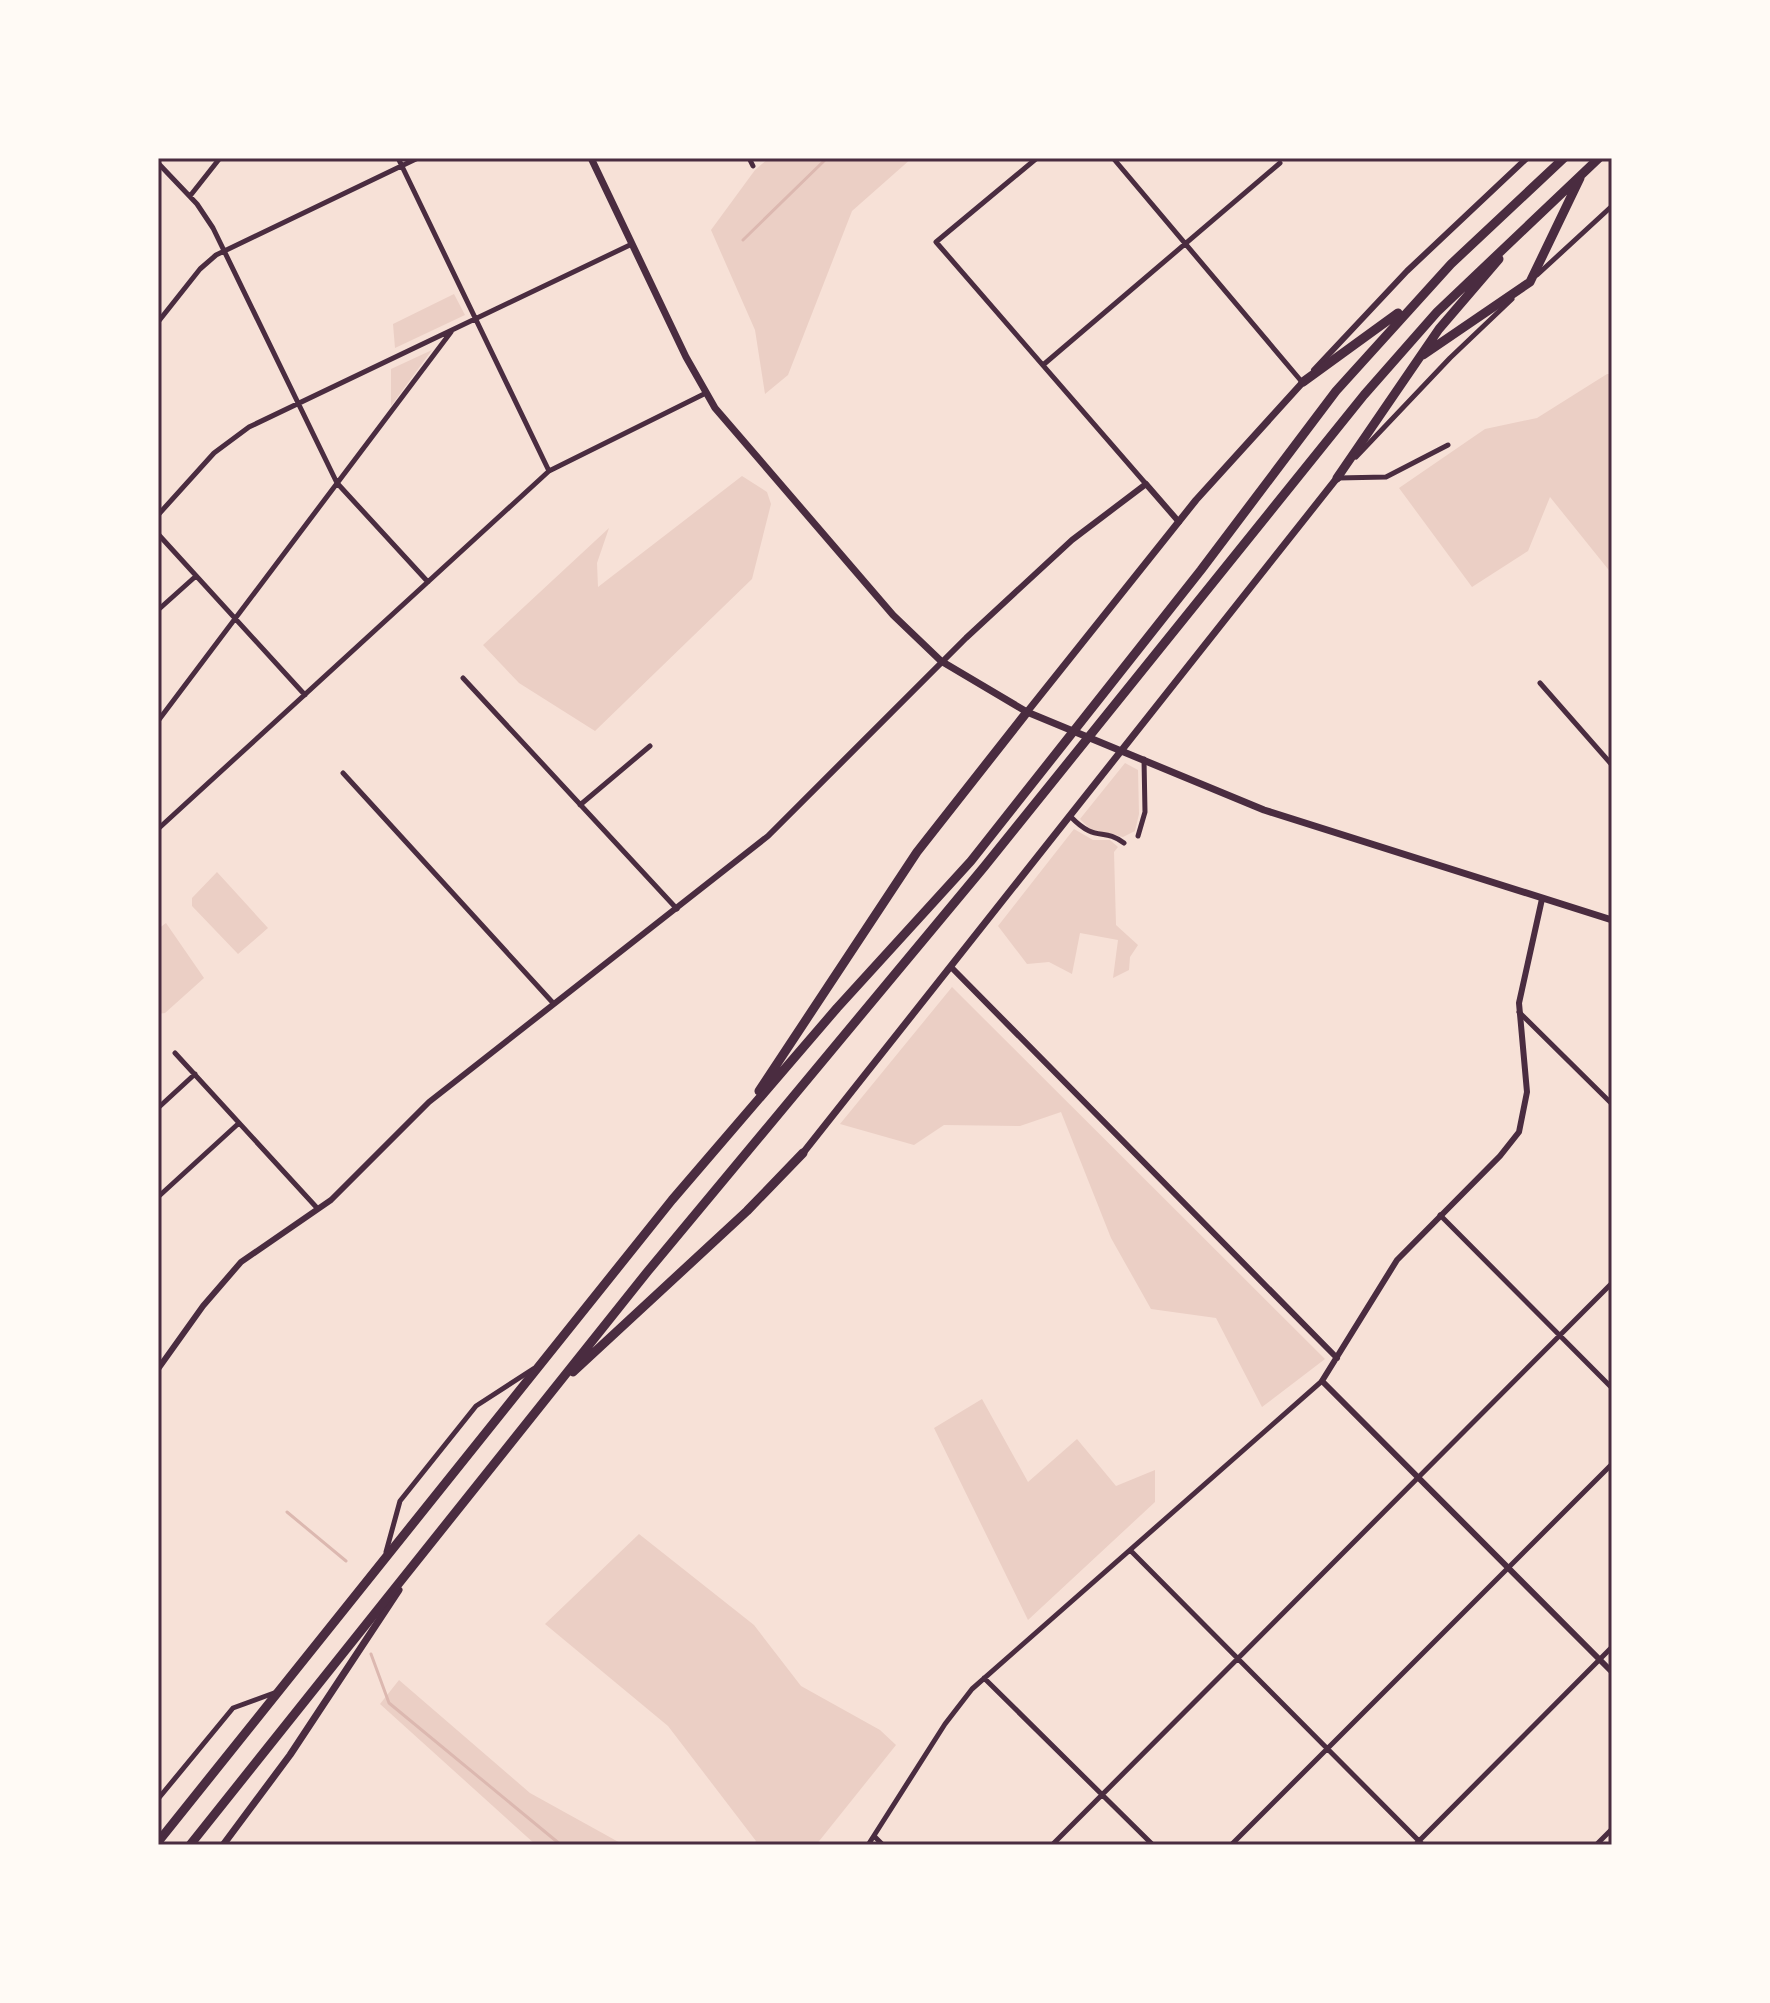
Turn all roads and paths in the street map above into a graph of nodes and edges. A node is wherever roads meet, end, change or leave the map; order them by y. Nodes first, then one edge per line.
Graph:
1 (220, 158) edge
2 (398, 158) edge
3 (418, 158) edge
4 (591, 158) edge
5 (749, 158) edge
6 (1037, 158) edge
7 (1113, 158) edge
8 (1527, 158) edge
9 (1564, 158) edge
10 (1599, 158) edge
11 (158, 163) edge
12 (1280, 163) dead end
13 (402, 166) junction
14 (753, 166) dead end
15 (1583, 173) junction
16 (190, 196) junction
17 (1548, 205) junction
18 (1612, 206) edge
19 (632, 244) junction
20 (1185, 244) junction
21 (224, 250) junction
22 (1530, 282) junction
23 (1414, 302) junction
24 (475, 318) junction
25 (158, 322) edge
26 (453, 329) junction
27 (1417, 359) junction
28 (1043, 365) junction
29 (1303, 382) junction
30 (706, 393) junction
31 (298, 403) junction
32 (1448, 445) dead end
33 (549, 471) junction
34 (1337, 478) junction
35 (337, 483) junction
36 (1146, 484) junction
37 (158, 515) edge
38 (1179, 522) junction
39 (158, 534) edge
40 (196, 576) junction
41 (428, 582) junction
42 (158, 610) edge
43 (235, 619) junction
44 (941, 661) junction
45 (463, 678) dead end
46 (1540, 683) dead end
47 (305, 695) junction
48 (1027, 712) junction
49 (158, 721) edge
50 (650, 746) dead end
51 (1124, 750) junction
52 (1144, 758) junction
53 (1612, 765) edge
54 (343, 773) dead end
55 (580, 805) junction
56 (1071, 817) junction
57 (158, 829) edge
58 (1138, 836) dead end
59 (1124, 843) dead end
60 (1542, 899) junction
61 (678, 910) junction
62 (1612, 920) edge
63 (951, 967) junction
64 (554, 1004) junction
65 (1519, 1011) junction
66 (175, 1053) dead end
67 (195, 1074) junction
68 (1612, 1104) edge
69 (158, 1108) edge
70 (239, 1123) junction
71 (739, 1123) junction
72 (803, 1153) joint
73 (158, 1197) edge
74 (318, 1209) junction
75 (1440, 1215) junction
76 (1612, 1283) edge
77 (1560, 1336) junction
78 (1337, 1358) junction
79 (543, 1362) junction
80 (159, 1363) edge
81 (1322, 1381) junction
82 (1612, 1388) edge
83 (550, 1393) junction
84 (1612, 1464) edge
85 (1418, 1478) junction
86 (1131, 1551) junction
87 (384, 1562) junction
88 (417, 1562) junction
89 (1508, 1568) junction
90 (1612, 1647) edge
91 (1238, 1659) junction
92 (1600, 1660) junction
93 (1612, 1672) edge
94 (984, 1678) junction
95 (279, 1692) junction
96 (1327, 1748) junction
97 (1102, 1795) junction
98 (158, 1799) edge
99 (217, 1812) junction
100 (1612, 1829) edge
101 (874, 1836) junction
102 (158, 1842) edge
103 (1419, 1844) edge
104 (190, 1845) edge
105 (200, 1845) edge
106 (223, 1845) edge
107 (868, 1845) edge
108 (883, 1845) edge
109 (1052, 1845) edge
110 (1153, 1845) edge
111 (1231, 1845) edge
112 (1596, 1845) edge

1 - 16 street
2 - 13 street
3 - 13 street
4 - 19 main road
5 - 14 street
6 - 28 street
7 - 20 street
8 - 29 street
9 - 23 highway
10 - 15 highway
11 - 16 street
12 - 20 street
13 - 21 street
13 - 24 street
15 - 17 highway
15 - 22 highway
16 - 21 street
17 - 27 highway
17 - 83 highway
18 - 22 street
19 - 24 street
19 - 30 main road
20 - 28 street
20 - 29 street
21 - 25 street
21 - 31 street
22 - 27 highway
22 - 34 street
23 - 29 highway
23 - 71 highway
24 - 26 street
24 - 33 street
26 - 31 street
26 - 35 street
27 - 34 highway
28 - 36 street
29 - 38 main road
30 - 33 street
30 - 44 main road
31 - 35 street
31 - 37 street
32 - 34 street
33 - 41 street
34 - 51 main road
35 - 41 street
35 - 43 street
36 - 38 street
36 - 44 street
38 - 48 main road
39 - 40 street
40 - 42 street
40 - 43 street
41 - 47 street
43 - 47 street
43 - 49 street
44 - 48 main road
44 - 61 street
45 - 55 street
46 - 53 street
47 - 57 street
48 - 51 main road
48 - 71 highway
50 - 55 street
51 - 52 main road
51 - 56 main road
52 - 58 street
52 - 60 main road
54 - 64 street
55 - 61 street
56 - 59 street
56 - 63 main road
60 - 62 main road
60 - 65 street
61 - 64 street
63 - 72 main road
63 - 78 street
64 - 74 street
65 - 68 street
65 - 75 street
66 - 67 street
67 - 69 street
67 - 70 street
70 - 73 street
70 - 74 street
71 - 79 highway
72 - 83 highway
74 - 80 street
75 - 77 street
75 - 78 street
76 - 77 street
77 - 82 street
77 - 85 street
78 - 81 street
79 - 87 highway
79 - 87 street
81 - 85 street
81 - 86 street
83 - 88 highway
84 - 89 street
85 - 89 street
85 - 91 street
86 - 91 street
86 - 94 street
87 - 95 highway
88 - 99 highway
88 - 106 main road
89 - 92 street
89 - 96 street
90 - 92 street
91 - 96 street
91 - 97 street
92 - 93 street
92 - 103 street
94 - 97 street
94 - 101 street
95 - 98 street
95 - 102 highway
96 - 103 street
96 - 111 street
97 - 109 street
97 - 110 street
99 - 104 highway
99 - 105 highway
100 - 112 street
101 - 107 street
101 - 108 street

